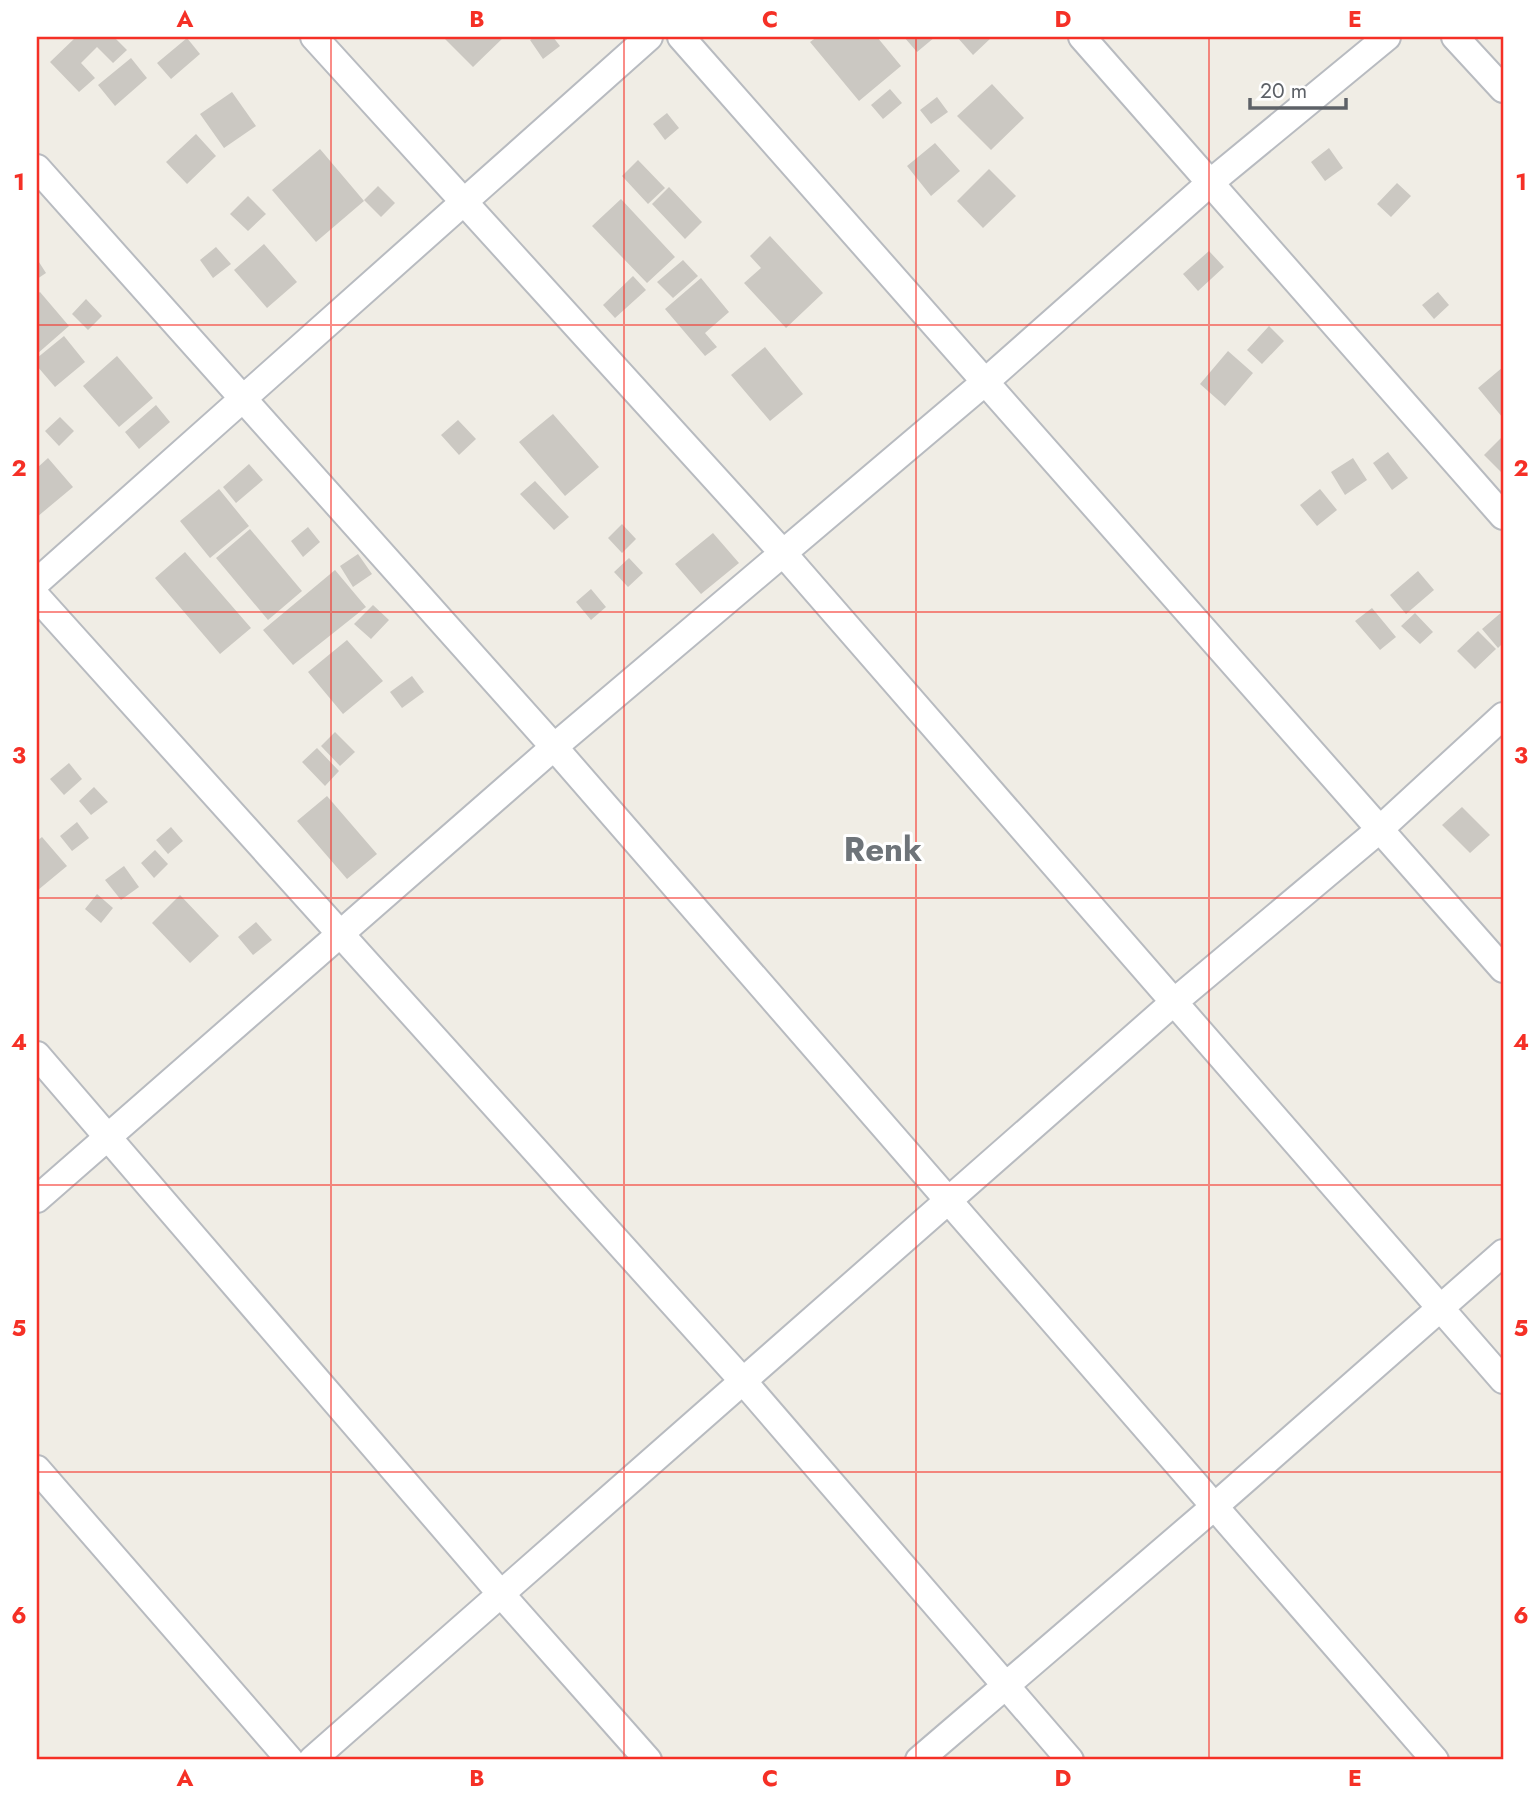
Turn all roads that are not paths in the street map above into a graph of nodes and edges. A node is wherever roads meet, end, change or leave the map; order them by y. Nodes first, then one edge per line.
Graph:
1 (314, 37) edge
2 (649, 37) edge
3 (681, 37) edge
4 (1082, 37) edge
5 (1387, 37) edge
6 (1455, 37) edge
7 (1503, 89) edge
8 (37, 168) edge
9 (1211, 182) junction
10 (466, 202) junction
11 (985, 382) junction
12 (243, 399) junction
13 (1503, 516) edge
14 (783, 553) junction
15 (37, 582) edge
16 (37, 597) edge
17 (1503, 716) edge
18 (554, 747) junction
19 (1379, 830) junction
20 (339, 933) junction
21 (1503, 969) edge
22 (1174, 1002) junction
23 (37, 1055) edge
24 (108, 1138) junction
25 (37, 1199) edge
26 (950, 1199) junction
27 (1503, 1252) edge
28 (1441, 1308) junction
29 (1503, 1380) edge
30 (743, 1381) junction
31 (37, 1469) edge
32 (1215, 1506) junction
33 (501, 1594) junction
34 (1005, 1685) junction
35 (290, 1760) edge
36 (312, 1760) edge
37 (649, 1760) edge
38 (919, 1760) edge
39 (1070, 1760) edge
40 (1435, 1760) edge

1 - 10 street
2 - 10 street
3 - 11 street
4 - 9 street
5 - 9 street
6 - 7 street
8 - 12 street
9 - 11 street
9 - 13 street
10 - 12 street
10 - 14 street
11 - 14 street
11 - 19 street
12 - 15 street
12 - 18 street
14 - 18 street
14 - 22 street
16 - 20 street
17 - 19 street
18 - 20 street
18 - 26 street
19 - 21 street
19 - 22 street
20 - 24 street
20 - 30 street
22 - 26 street
22 - 28 street
23 - 24 street
24 - 25 street
24 - 33 street
26 - 30 street
26 - 32 street
27 - 28 street
28 - 29 street
28 - 32 street
30 - 33 street
30 - 34 street
31 - 35 street
32 - 34 street
32 - 40 street
33 - 36 street
33 - 37 street
34 - 38 street
34 - 39 street

